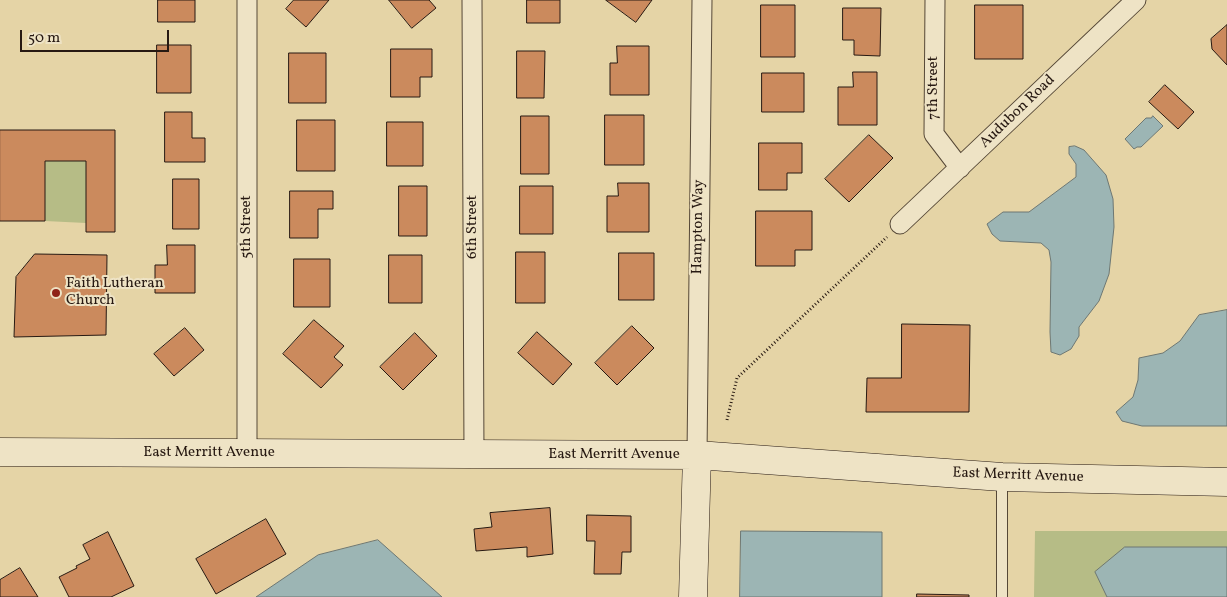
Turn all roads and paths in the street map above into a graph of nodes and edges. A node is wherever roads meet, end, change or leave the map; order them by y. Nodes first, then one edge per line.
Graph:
1 (247, 0) edge
2 (472, 0) edge
3 (702, 0) edge
4 (935, 0) edge
5 (1136, 0) edge
6 (960, 168) junction
7 (900, 224) joint
8 (727, 420) dead end
9 (0, 452) edge
10 (247, 453) junction
11 (474, 454) junction
12 (697, 455) junction
13 (1002, 477) junction
14 (1227, 482) edge
15 (693, 597) edge
16 (1002, 597) edge

1 - 10 street, 5th Street
2 - 11 street, 6th Street
3 - 12 street, Hampton Way
4 - 6 street, 7th Street
5 - 6 street, Audubon Road
6 - 7 street, Audubon Road
7 - 8 path
9 - 10 street, East Merritt Avenue
10 - 11 street, East Merritt Avenue
11 - 12 street, East Merritt Avenue
12 - 13 street, East Merritt Avenue
12 - 15 street
13 - 14 street, East Merritt Avenue
13 - 16 lane

